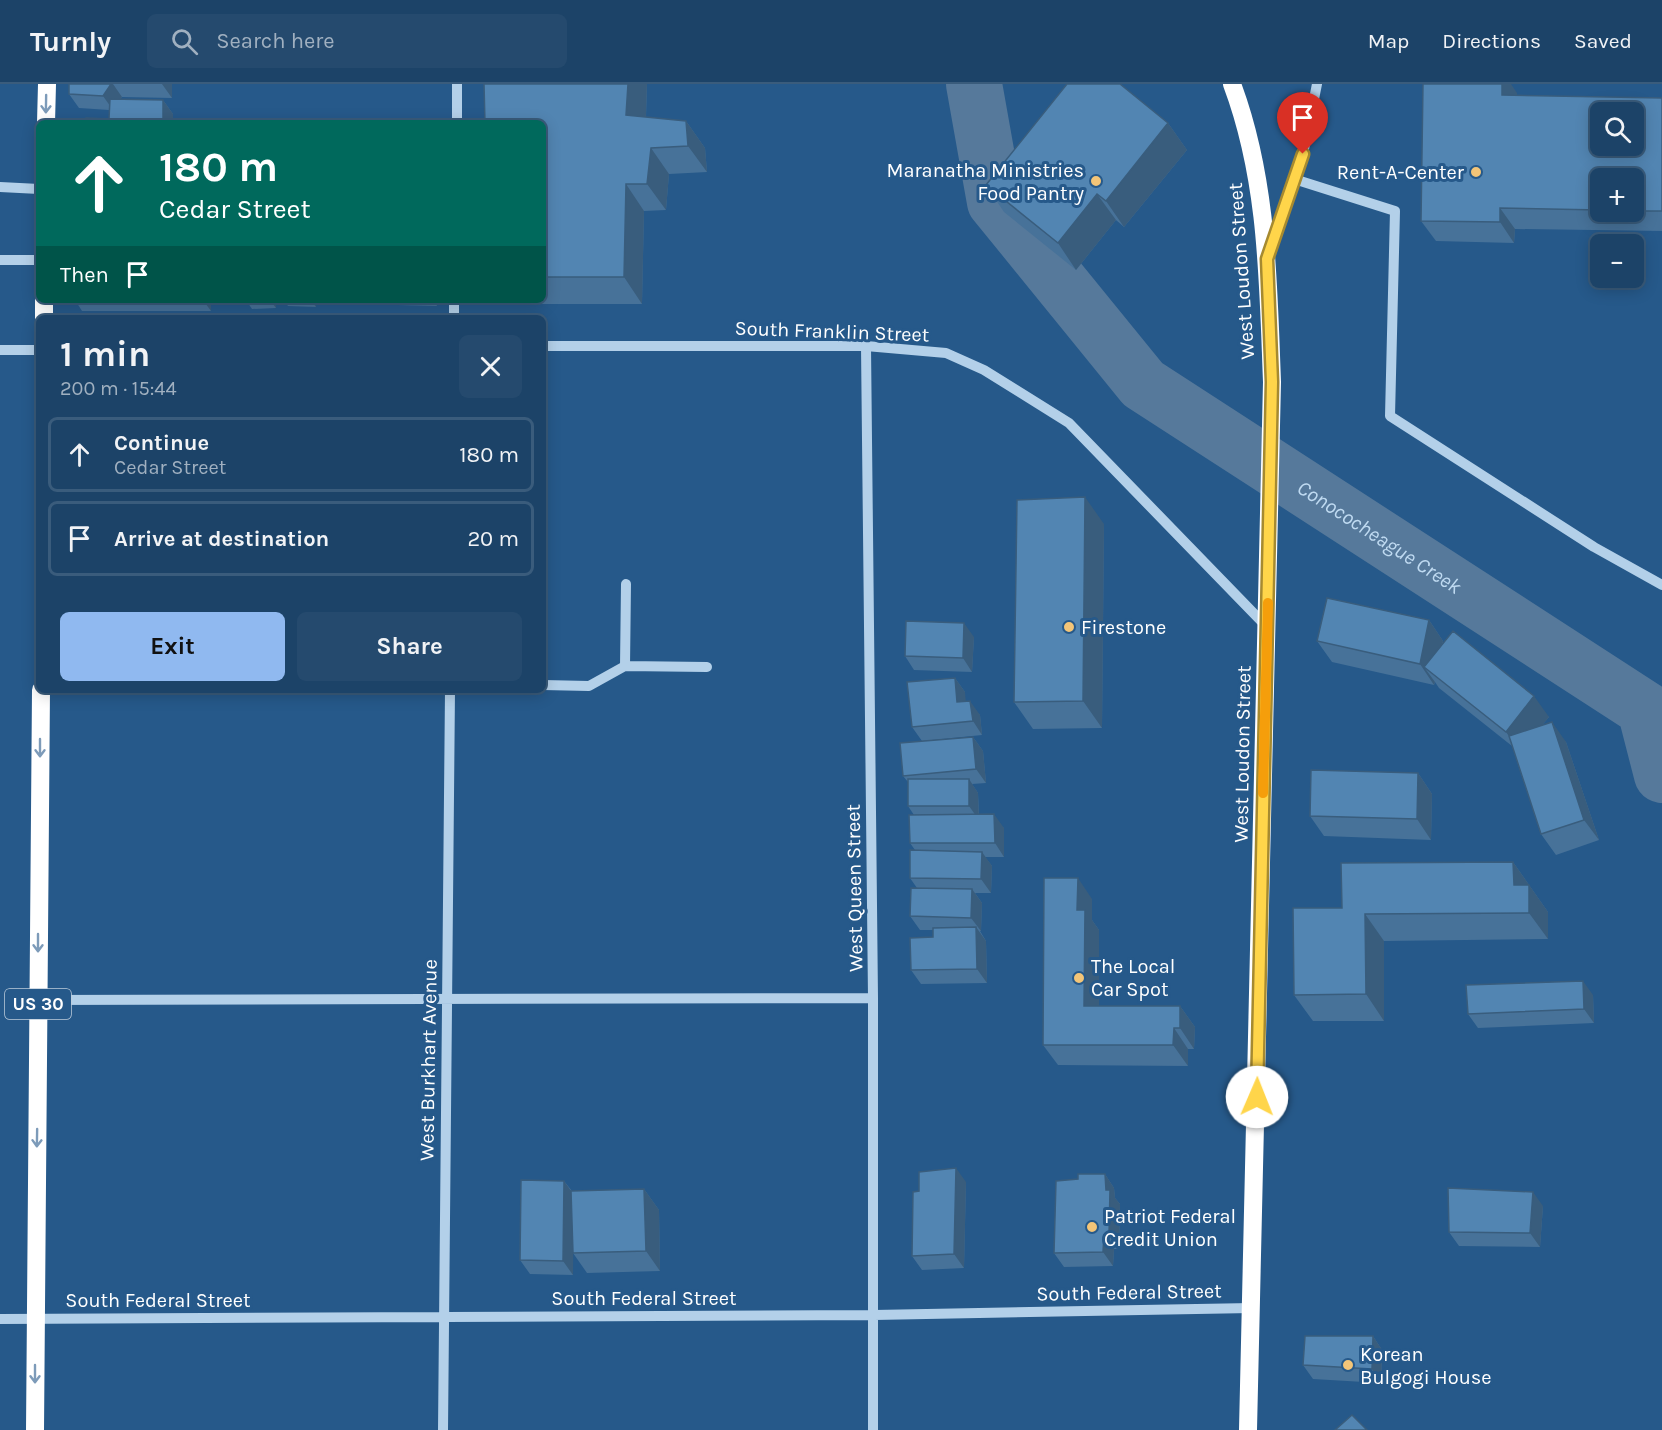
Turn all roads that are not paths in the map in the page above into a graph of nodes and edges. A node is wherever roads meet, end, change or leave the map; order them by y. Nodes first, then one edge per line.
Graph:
1 (46, 84) edge
2 (457, 84) edge
3 (1232, 84) edge
4 (1317, 84) edge
5 (46, 120) edge
6 (457, 120) edge
7 (1294, 178) junction
8 (0, 187) edge
9 (36, 189) edge
10 (1267, 259) junction
11 (0, 260) edge
12 (36, 260) edge
13 (546, 346) edge
14 (866, 346) junction
15 (0, 350) edge
16 (36, 350) edge
17 (627, 584) dead end
18 (1662, 585) edge
19 (1267, 627) junction
20 (625, 666) junction
21 (707, 667) dead end
22 (546, 685) edge
23 (40, 693) edge
24 (450, 693) edge
25 (447, 998) junction
26 (873, 998) junction
27 (38, 1000) junction
28 (1252, 1308) junction
29 (874, 1315) junction
30 (443, 1317) junction
31 (0, 1319) edge
32 (35, 1319) junction
33 (35, 1430) edge
34 (443, 1430) edge
35 (873, 1430) edge
36 (1248, 1430) edge

1 -> 5 highway
2 - 6 street
3 - 10 highway, West Loudon Street
4 - 7 street
7 - 10 street
7 - 18 street
8 - 9 street
10 - 19 highway, West Loudon Street
11 - 12 street
13 - 14 street, South Franklin Street
14 - 19 street, South Franklin Street
14 - 26 street, West Queen Street
15 - 16 street
17 - 20 street
19 - 28 highway, West Loudon Street
20 - 21 street
20 - 22 street
23 -> 27 highway, US 30
24 - 25 street, West Burkhart Avenue
25 - 26 street
25 - 27 street
25 - 30 street, West Burkhart Avenue
26 - 29 street, West Queen Street
27 -> 32 highway, US 30
28 - 29 street, South Federal Street
28 - 36 highway, West Loudon Street
29 - 30 street, South Federal Street
29 - 35 street, West Queen Street
30 - 32 street, South Federal Street
30 - 34 street, West Burkhart Avenue
31 - 32 street, South Federal Street
32 -> 33 highway, US 30

